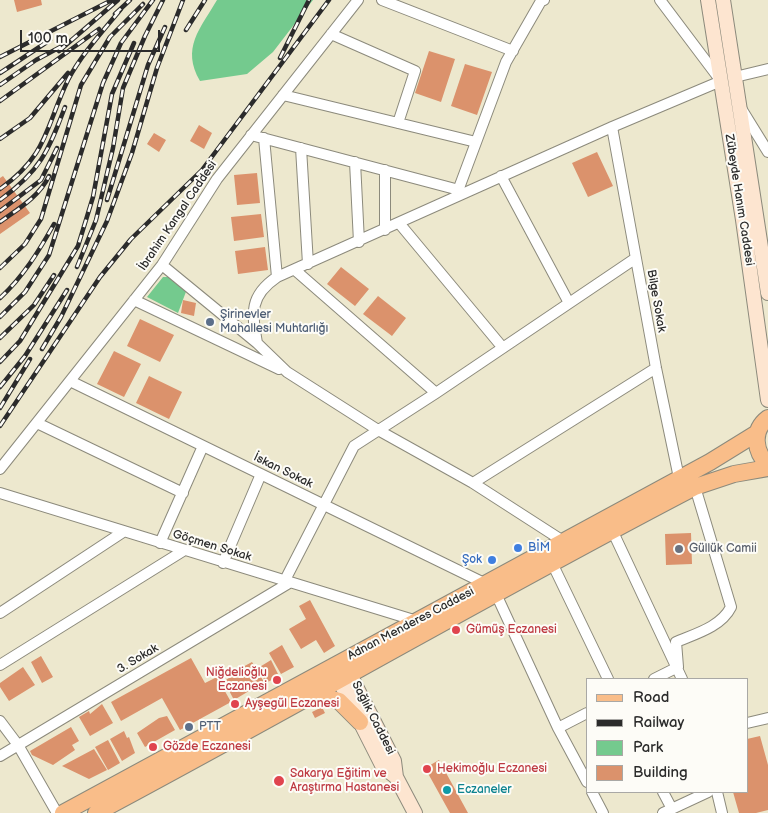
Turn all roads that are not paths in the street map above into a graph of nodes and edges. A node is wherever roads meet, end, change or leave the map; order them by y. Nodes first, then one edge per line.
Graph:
1 (358, 0) edge
2 (382, 0) edge
3 (541, 0) edge
4 (660, 0) edge
5 (708, 0) edge
6 (723, 0) edge
7 (331, 34) junction
8 (513, 51) junction
9 (768, 69) edge
10 (728, 79) junction
11 (283, 95) junction
12 (739, 106) junction
13 (398, 123) junction
14 (612, 127) junction
15 (252, 135) junction
16 (264, 138) junction
17 (476, 142) junction
18 (301, 148) junction
19 (768, 152) edge
20 (355, 162) junction
21 (385, 170) junction
22 (501, 176) junction
23 (457, 193) junction
24 (399, 223) junction
25 (385, 230) junction
26 (760, 241) junction
27 (359, 242) junction
28 (768, 254) edge
29 (636, 258) junction
30 (308, 264) junction
31 (162, 265) junction
32 (295, 270) junction
33 (277, 277) junction
34 (768, 293) edge
35 (134, 300) junction
36 (569, 303) junction
37 (257, 343) junction
38 (503, 348) junction
39 (656, 368) junction
40 (287, 372) junction
41 (70, 381) junction
42 (436, 393) junction
43 (768, 400) edge
44 (768, 418) edge
45 (37, 423) junction
46 (378, 430) junction
47 (757, 433) junction
48 (203, 446) junction
49 (768, 467) edge
50 (0, 469) edge
51 (261, 474) junction
52 (679, 478) junction
53 (473, 483) junction
54 (695, 487) junction
55 (0, 493) edge
56 (183, 493) junction
57 (322, 504) junction
58 (612, 530) junction
59 (123, 532) junction
60 (563, 541) junction
61 (160, 543) junction
62 (183, 551) junction
63 (224, 563) junction
64 (552, 563) junction
65 (287, 583) junction
66 (491, 589) junction
67 (0, 613) edge
68 (417, 621) junction
69 (378, 659) junction
70 (0, 665) edge
71 (678, 667) junction
72 (341, 671) junction
73 (608, 678) edge
74 (656, 678) edge
75 (682, 678) edge
76 (314, 694) junction
77 (364, 702) junction
78 (586, 714) edge
79 (768, 718) edge
80 (0, 721) edge
81 (360, 722) junction
82 (748, 723) edge
83 (558, 728) junction
84 (18, 745) junction
85 (0, 756) edge
86 (396, 777) junction
87 (586, 780) edge
88 (593, 793) edge
89 (663, 793) edge
90 (706, 793) edge
91 (717, 793) edge
92 (668, 811) edge
93 (56, 813) edge
94 (63, 813) edge
95 (96, 813) edge
96 (415, 813) edge
97 (604, 813) edge
98 (722, 813) edge

1 - 7 street, İbrahim Kangal Caddesi
2 - 8 street
3 - 8 street
4 - 10 street
5 - 10 main road, Zübeyde Hanım Caddesi
6 - 10 main road, Zübeyde Hanım Caddesi
7 - 11 street, İbrahim Kangal Caddesi
7 - 13 street
8 - 17 street
9 - 10 street
10 - 12 main road, Zübeyde Hanım Caddesi
10 - 14 street
10 - 43 main road, Zübeyde Hanım Caddesi
11 - 13 street
11 - 15 street, İbrahim Kangal Caddesi
12 - 19 street
12 - 26 main road, Zübeyde Hanım Caddesi
13 - 17 street
14 - 22 street
14 - 29 street, Bilge Sokak
15 - 16 street
15 - 31 street, İbrahim Kangal Caddesi
16 - 18 street
16 - 33 street
17 - 23 street
18 - 20 street
18 - 30 street
20 - 21 street
20 - 27 street
21 - 23 street
21 - 25 street
22 - 23 street
22 - 36 street
23 - 24 street
24 - 25 street
24 - 38 street
25 - 27 street
26 - 28 street
26 - 34 main road, Zübeyde Hanım Caddesi
27 - 30 street
29 - 36 street
29 - 39 street, Bilge Sokak
30 - 32 street
31 - 35 street, İbrahim Kangal Caddesi
31 - 37 street
32 - 33 street
32 - 42 street
33 - 37 street
35 - 40 street
35 - 41 street, İbrahim Kangal Caddesi
36 - 38 street
37 - 40 street
38 - 42 street
39 - 52 street, Bilge Sokak
39 - 53 street
40 - 46 street
41 - 45 street, İbrahim Kangal Caddesi
41 - 48 street, İskan Sokak
42 - 46 street
44 - 47 main road, Adnan Menderes Caddesi
45 - 50 street, İbrahim Kangal Caddesi
45 - 56 street
46 - 53 street
46 - 57 street
47 - 49 main road
47 - 52 main road, Adnan Menderes Caddesi
48 - 51 street, İskan Sokak
48 - 56 street
49 - 54 main road, Adnan Menderes Caddesi
51 - 57 street, İskan Sokak
51 - 63 street
52 - 60 main road, Adnan Menderes Caddesi
53 - 60 street
54 - 58 main road, Adnan Menderes Caddesi
54 - 71 street
55 - 59 street, Göçmen Sokak
56 - 61 street
57 - 65 street
57 - 66 street, İskan Sokak
58 - 64 main road, Adnan Menderes Caddesi
58 - 71 street
59 - 61 street, Göçmen Sokak
59 - 67 street
60 - 66 main road, Adnan Menderes Caddesi
61 - 62 street, Göçmen Sokak
62 - 63 street, Göçmen Sokak
62 - 70 street
63 - 65 street, Göçmen Sokak
64 - 66 main road, Adnan Menderes Caddesi
64 - 73 street
65 - 68 street, Göçmen Sokak
65 - 84 street, 3. Sokak
66 - 68 main road, Adnan Menderes Caddesi
66 - 69 main road, Adnan Menderes Caddesi
66 - 83 street
68 - 72 main road, Adnan Menderes Caddesi
69 - 72 main road, Adnan Menderes Caddesi
69 - 77 main road
71 - 74 street
71 - 75 street
72 - 76 main road, Adnan Menderes Caddesi
72 - 77 main road, Sağlık Caddesi
72 - 81 main road, Sağlık Caddesi
72 - 94 main road, Adnan Menderes Caddesi
76 - 81 main road
76 - 95 main road, Adnan Menderes Caddesi
77 - 86 main road, Sağlık Caddesi
78 - 83 street
79 - 82 street
80 - 84 street
81 - 86 main road, Sağlık Caddesi
83 - 87 street
84 - 85 street, 3. Sokak
84 - 93 street
86 - 96 main road, Sağlık Caddesi
88 - 97 street
89 - 92 street
90 - 92 street
91 - 98 street

